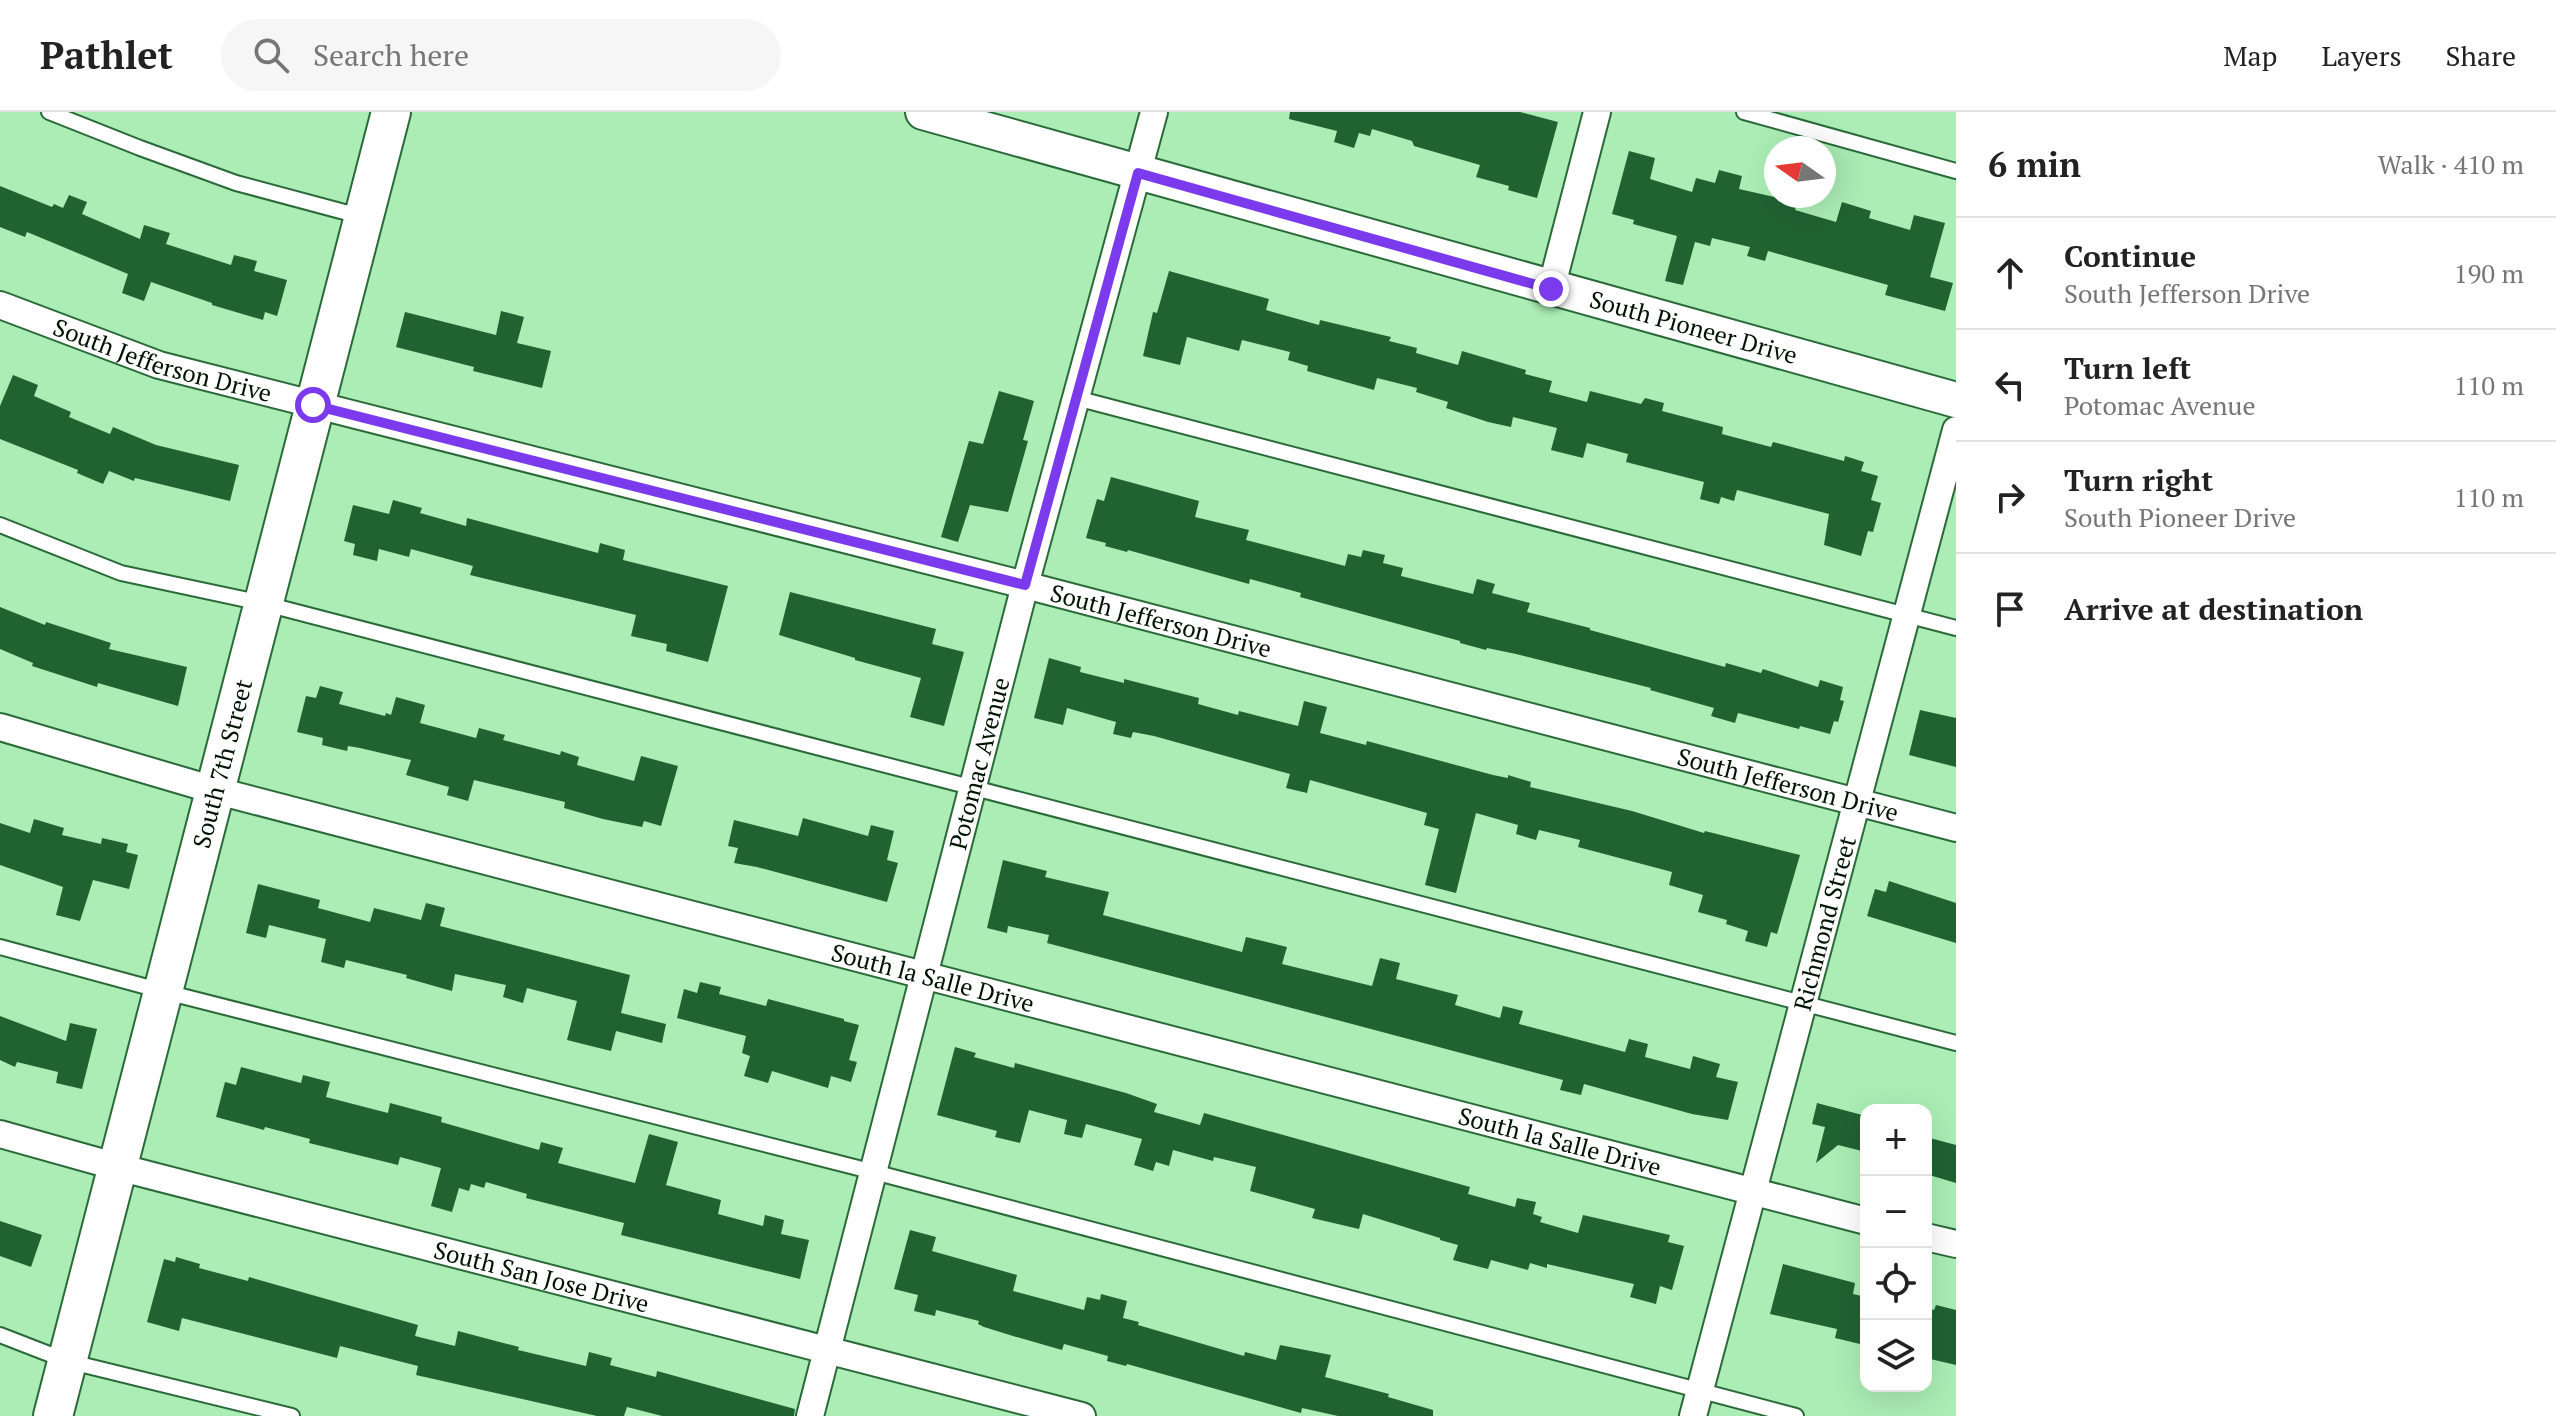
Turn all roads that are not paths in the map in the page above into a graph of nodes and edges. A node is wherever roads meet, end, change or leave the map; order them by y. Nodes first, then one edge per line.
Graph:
1 (49, 112) edge
2 (391, 112) edge
3 (923, 112) edge
4 (1154, 112) edge
5 (1597, 112) edge
6 (1744, 112) edge
7 (1956, 171) edge
8 (1138, 173) junction
9 (363, 217) junction
10 (1551, 289) junction
11 (0, 305) edge
12 (1076, 398) junction
13 (1956, 400) edge
14 (313, 405) junction
15 (1956, 430) edge
16 (0, 525) edge
17 (1025, 585) junction
18 (262, 603) junction
19 (1906, 615) junction
20 (1956, 628) edge
21 (0, 727) edge
22 (973, 787) junction
23 (214, 790) junction
24 (1855, 801) junction
25 (1956, 828) edge
26 (0, 947) edge
27 (926, 974) junction
28 (162, 991) junction
29 (1802, 1002) junction
30 (1956, 1043) edge
31 (0, 1134) edge
32 (118, 1167) junction
33 (874, 1172) junction
34 (1752, 1191) junction
35 (1860, 1219) edge
36 (1932, 1238) edge
37 (1956, 1244) edge
38 (0, 1335) edge
39 (826, 1349) junction
40 (67, 1361) junction
41 (1696, 1404) edge
42 (53, 1416) edge
43 (292, 1416) edge
44 (810, 1416) edge
45 (1082, 1416) edge
46 (1796, 1416) edge

1 - 9 lane
2 - 9 main road, South 7th Street
3 - 8 street, South Pioneer Drive
4 - 8 street, Potomac Avenue
5 - 10 street
6 - 7 lane
8 - 10 street, South Pioneer Drive
8 - 12 street, Potomac Avenue
9 - 14 main road, South 7th Street
10 - 13 street, South Pioneer Drive
11 - 14 street, South Jefferson Drive
12 - 17 street, Potomac Avenue
12 - 19 lane
14 - 17 street, South Jefferson Drive
14 - 18 main road, South 7th Street
15 - 19 street, Richmond Street
16 - 18 lane
17 - 22 street, Potomac Avenue
17 - 24 street, South Jefferson Drive
18 - 22 lane
18 - 23 main road, South 7th Street
19 - 20 lane
19 - 24 street, Richmond Street
21 - 23 street, South la Salle Drive
22 - 27 street, Potomac Avenue
22 - 29 lane
23 - 27 street, South la Salle Drive
23 - 28 main road, South 7th Street
24 - 25 street, South Jefferson Drive
24 - 29 street, Richmond Street
26 - 28 lane
27 - 33 street, Potomac Avenue
27 - 34 street, South la Salle Drive
28 - 32 main road, South 7th Street
28 - 33 lane
29 - 30 lane
29 - 34 street, Richmond Street
31 - 32 street, South San Jose Drive
32 - 39 street, South San Jose Drive
32 - 40 main road, South 7th Street
33 - 39 street, Potomac Avenue
33 - 41 lane
34 - 35 street, South la Salle Drive
34 - 41 street, Richmond Street
36 - 37 street
38 - 40 lane
39 - 44 street, Potomac Avenue
39 - 45 street, South San Jose Drive
40 - 42 main road, South 7th Street
40 - 43 lane
41 - 46 lane

